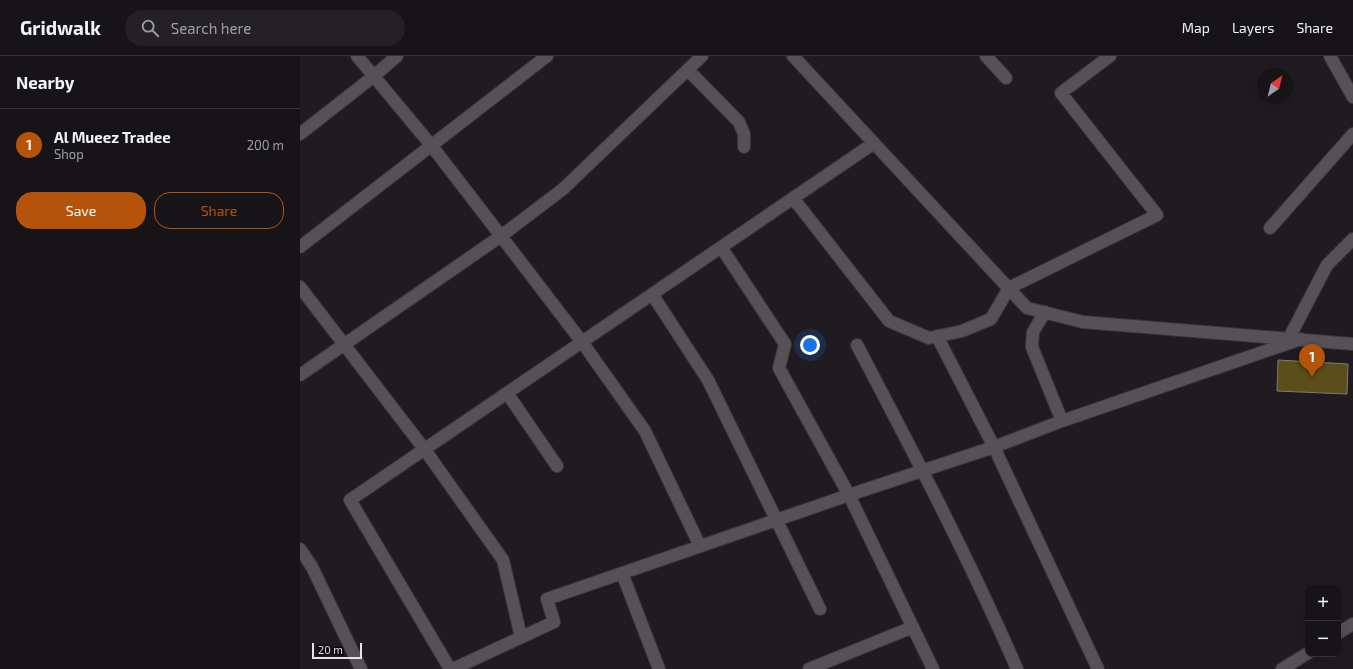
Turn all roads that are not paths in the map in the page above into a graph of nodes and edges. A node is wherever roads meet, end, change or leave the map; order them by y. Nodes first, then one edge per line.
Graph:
1 (358, 56) edge
2 (397, 56) edge
3 (547, 56) edge
4 (702, 56) edge
5 (793, 56) edge
6 (986, 56) edge
7 (1110, 56) edge
8 (1330, 56) edge
9 (688, 70) junction
10 (374, 76) junction
11 (1006, 78) dead end
12 (1353, 97) edge
13 (300, 134) edge
14 (1353, 134) edge
15 (874, 143) junction
16 (431, 145) junction
17 (744, 147) dead end
18 (793, 198) junction
19 (1270, 228) dead end
20 (501, 236) junction
21 (1353, 239) edge
22 (300, 247) edge
23 (721, 247) junction
24 (300, 287) edge
25 (1009, 288) junction
26 (652, 294) junction
27 (1045, 312) junction
28 (937, 336) junction
29 (1295, 338) junction
30 (582, 342) junction
31 (1353, 344) edge
32 (345, 345) junction
33 (857, 345) dead end
34 (300, 375) edge
35 (507, 393) junction
36 (1062, 421) junction
37 (994, 447) junction
38 (425, 450) junction
39 (557, 466) dead end
40 (923, 470) junction
41 (849, 495) junction
42 (776, 520) junction
43 (700, 546) junction
44 (300, 549) edge
45 (622, 573) junction
46 (820, 609) dead end
47 (1353, 624) edge
48 (913, 627) junction
49 (1341, 631) edge
50 (521, 638) junction
51 (1305, 655) edge
52 (456, 668) edge
53 (361, 669) edge
54 (659, 669) edge
55 (809, 669) edge
56 (933, 669) edge
57 (1017, 669) edge
58 (1098, 669) edge
59 (1282, 669) edge

1 - 10 street
2 - 10 street
3 - 16 street
4 - 9 street
5 - 15 street
6 - 11 street
7 - 25 street
8 - 12 street
9 - 17 street
9 - 20 street
10 - 13 street
10 - 16 street
14 - 19 street
15 - 18 street
15 - 25 street
16 - 20 street
16 - 22 street
18 - 23 street
18 - 28 street
20 - 30 street
20 - 32 street
21 - 29 street
23 - 26 street
23 - 41 street
24 - 32 street
25 - 27 street
25 - 28 street
26 - 30 street
26 - 42 street
27 - 29 street
27 - 36 street
28 - 37 street
29 - 31 street
29 - 36 street
30 - 35 street
30 - 43 street
32 - 34 street
32 - 38 street
33 - 40 street
35 - 38 street
35 - 39 street
36 - 37 street
37 - 40 street
37 - 58 street
38 - 50 street
38 - 52 street
40 - 41 street
40 - 57 street
41 - 42 street
41 - 48 street
42 - 43 street
42 - 46 street
43 - 45 street
44 - 53 street
45 - 50 street
45 - 54 street
47 - 49 street
48 - 55 street
48 - 56 street
50 - 52 street
51 - 59 street

